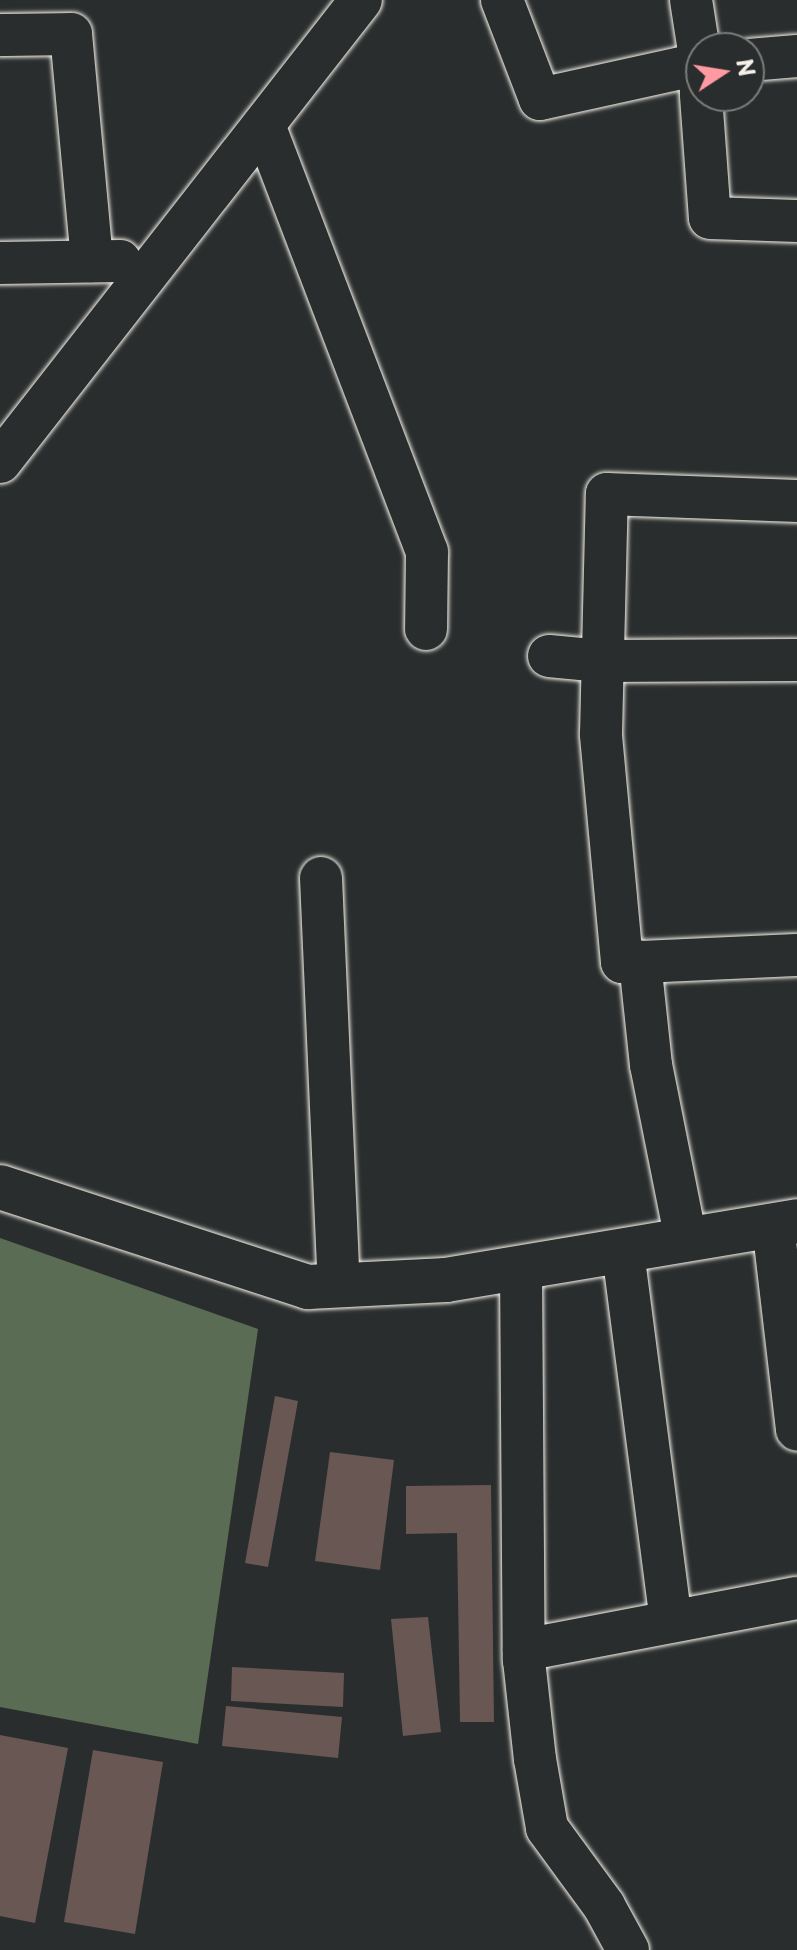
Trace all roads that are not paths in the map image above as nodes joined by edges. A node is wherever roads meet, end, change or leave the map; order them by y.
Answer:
1 (361, 0) edge
2 (502, 0) edge
3 (691, 0) edge
4 (695, 32) edge
5 (0, 35) edge
6 (797, 56) edge
7 (765, 59) edge
8 (685, 81) edge
9 (703, 112) edge
10 (264, 125) junction
11 (797, 221) edge
12 (158, 260) junction
13 (92, 261) junction
14 (0, 263) edge
15 (0, 462) edge
16 (797, 501) edge
17 (426, 629) dead end
18 (549, 656) dead end
19 (797, 660) edge
20 (602, 661) junction
21 (321, 878) dead end
22 (797, 955) edge
23 (640, 962) junction
24 (0, 1187) edge
25 (785, 1223) edge
26 (686, 1240) junction
27 (623, 1252) junction
28 (521, 1269) junction
29 (339, 1286) junction
30 (797, 1430) edge
31 (797, 1598) edge
32 (671, 1620) junction
33 (524, 1650) junction
34 (628, 1950) edge

1 - 10 street
2 - 8 street
3 - 4 street
5 - 13 street
6 - 7 street
9 - 11 street
10 - 12 street
10 - 17 street
12 - 13 street
12 - 15 street
13 - 14 street
16 - 20 street
18 - 20 street
19 - 20 street
20 - 23 street
21 - 29 street
22 - 23 street
23 - 26 street
24 - 29 main road
25 - 26 main road
25 - 30 street
26 - 27 main road
27 - 28 main road
27 - 32 street
28 - 29 main road
28 - 33 street
31 - 32 street
32 - 33 street
33 - 34 street

